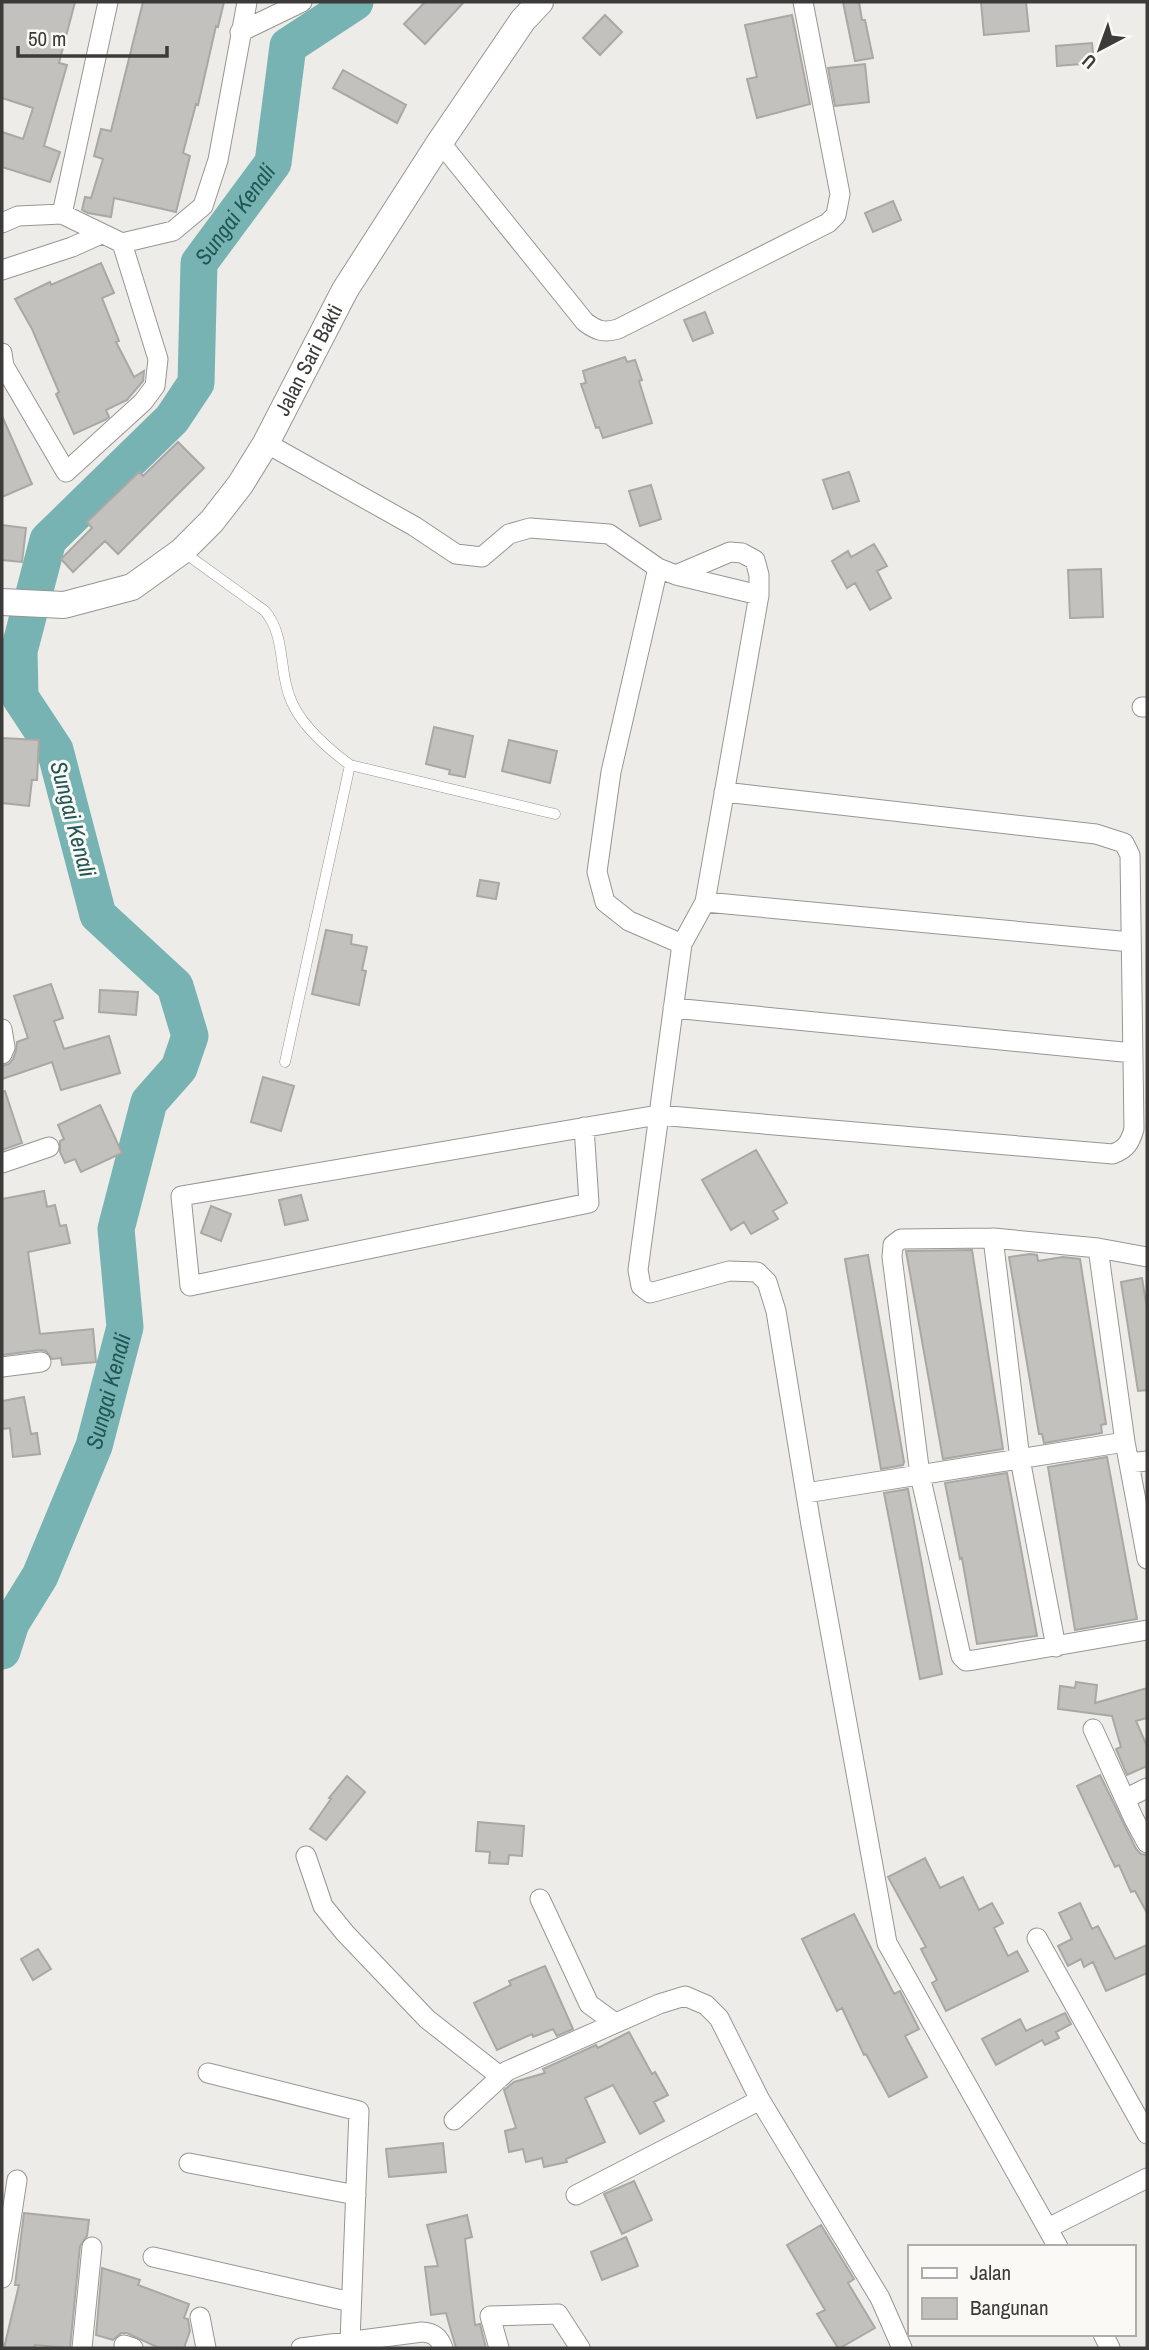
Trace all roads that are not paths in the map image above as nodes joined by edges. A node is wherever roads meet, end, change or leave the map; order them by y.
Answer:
1 (108, 2) edge
2 (247, 2) edge
3 (302, 2) edge
4 (540, 2) edge
5 (803, 2) edge
6 (240, 32) junction
7 (440, 142) junction
8 (62, 214) junction
9 (2, 223) edge
10 (102, 234) junction
11 (122, 243) junction
12 (2, 270) edge
13 (2, 354) edge
14 (266, 443) junction
15 (181, 551) junction
16 (667, 571) junction
17 (758, 596) junction
18 (5, 602) edge
19 (350, 765) junction
20 (724, 792) junction
21 (555, 814) dead end
22 (705, 902) junction
23 (1131, 942) junction
24 (682, 944) junction
25 (673, 1007) junction
26 (2, 1029) edge
27 (1133, 1052) junction
28 (2, 1054) edge
29 (285, 1062) dead end
30 (657, 1115) junction
31 (584, 1127) junction
32 (50, 1147) dead end
33 (2, 1163) edge
34 (993, 1238) junction
35 (1098, 1248) junction
36 (1147, 1256) edge
37 (41, 1362) dead end
38 (2, 1367) edge
39 (1125, 1442) junction
40 (1020, 1459) junction
41 (1138, 1462) edge
42 (920, 1475) junction
43 (806, 1493) junction
44 (1147, 1559) edge
45 (1147, 1630) edge
46 (1056, 1647) junction
47 (1093, 1728) dead end
48 (1147, 1788) edge
49 (1125, 1799) junction
50 (1147, 1843) edge
51 (306, 1856) dead end
52 (540, 1899) dead end
53 (1037, 1938) dead end
54 (615, 2024) junction
55 (208, 2073) dead end
56 (501, 2077) junction
57 (760, 2100) junction
58 (454, 2120) dead end
59 (1147, 2134) edge
60 (189, 2163) dead end
61 (1147, 2178) edge
62 (17, 2179) dead end
63 (356, 2195) junction
64 (576, 2195) dead end
65 (1048, 2228) junction
66 (1057, 2245) edge
67 (92, 2247) dead end
68 (153, 2257) dead end
69 (2, 2278) edge
70 (351, 2302) junction
71 (200, 2317) dead end
72 (350, 2345) edge
73 (82, 2348) edge
74 (206, 2348) edge
75 (301, 2348) edge
76 (443, 2348) edge
77 (499, 2348) edge
78 (580, 2348) edge
79 (902, 2348) edge

1 - 8 street
2 - 6 street
3 - 6 street
4 - 7 main road, Jalan Sari Bakti
5 - 7 street
6 - 11 street
7 - 14 main road, Jalan Sari Bakti
8 - 9 street
8 - 10 street
10 - 11 street
10 - 12 street
11 - 13 street
14 - 15 main road, Jalan Sari Bakti
14 - 16 street
15 - 18 main road, Jalan Sari Bakti
15 - 19 lane
16 - 17 street
16 - 17 street
16 - 24 street
17 - 20 street
19 - 21 lane
19 - 29 lane
20 - 22 street
20 - 23 street
22 - 23 street
22 - 24 street
23 - 27 street
24 - 25 street
25 - 27 street
25 - 30 street
26 - 28 street
27 - 30 street
30 - 31 street
30 - 43 street
31 - 31 street
32 - 33 street
34 - 35 street
34 - 40 street
34 - 42 street
35 - 36 street
35 - 39 street
37 - 38 street
39 - 40 street
39 - 41 street
40 - 42 street
40 - 46 street
41 - 44 street
42 - 43 street
42 - 46 street
43 - 65 street
45 - 46 street
47 - 49 street
48 - 49 street
49 - 50 street
51 - 56 street
52 - 54 street
53 - 59 street
54 - 56 street
54 - 57 street
55 - 63 street
56 - 58 street
57 - 64 street
57 - 79 street
60 - 63 street
61 - 65 street
62 - 69 street
63 - 70 street
65 - 66 street
67 - 73 street
68 - 70 street
70 - 72 street
71 - 74 street
72 - 75 street
72 - 76 street
77 - 78 street

